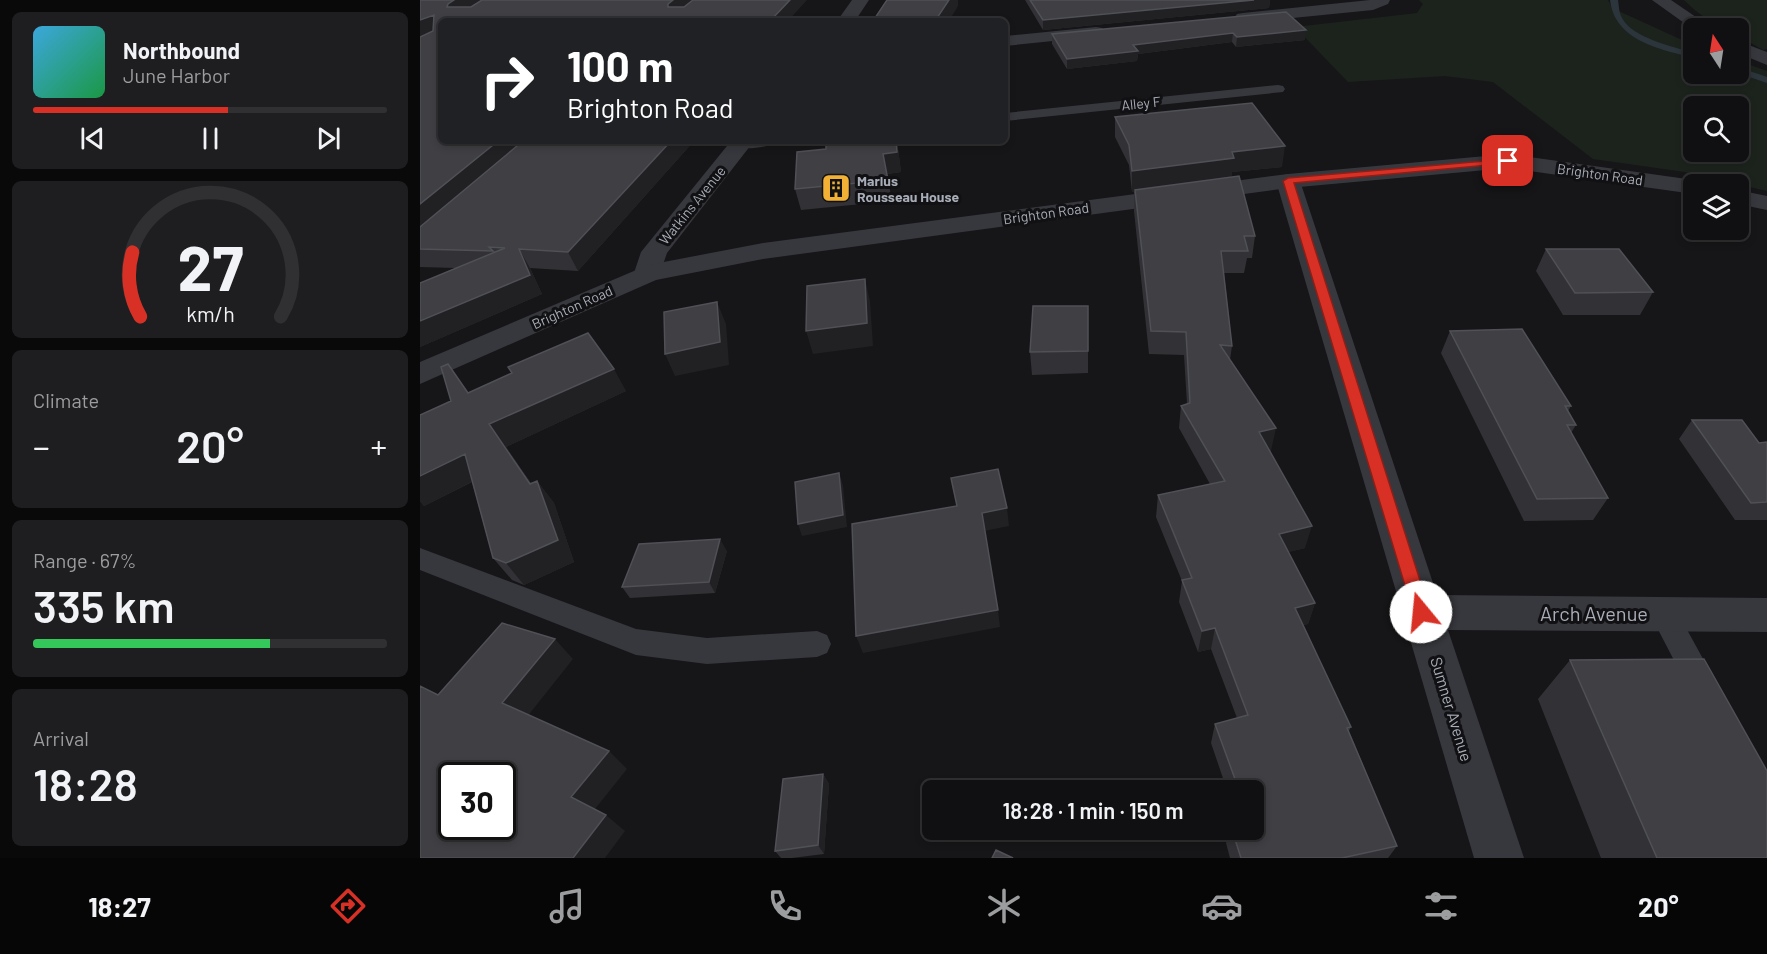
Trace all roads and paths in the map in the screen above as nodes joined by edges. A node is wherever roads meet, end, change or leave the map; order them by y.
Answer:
1 (861, 0) edge
2 (1382, 0) edge
3 (1660, 0) edge
4 (848, 18) edge
5 (1688, 18) edge
6 (1228, 20) edge
7 (1110, 31) edge
8 (1008, 41) edge
9 (1749, 51) edge
10 (1767, 59) edge
11 (1278, 89) dead end
12 (1008, 117) edge
13 (740, 144) edge
14 (1288, 181) junction
15 (1683, 185) edge
16 (1749, 199) edge
17 (1767, 203) edge
18 (648, 273) junction
19 (420, 374) edge
20 (420, 559) edge
21 (1421, 612) junction
22 (1664, 614) junction
23 (1767, 615) edge
24 (817, 644) dead end
25 (1718, 716) edge
26 (1499, 858) edge

1 - 4 street
2 - 6 street
3 - 5 street
7 - 8 street
9 - 10 street
11 - 12 lane, Alley F
13 - 18 street, Watkins Avenue
14 - 15 street, Brighton Road
14 - 18 street, Brighton Road
14 - 21 street, Sumner Avenue
16 - 17 street
18 - 19 street, Brighton Road
20 - 24 lane
21 - 22 street, Arch Avenue
21 - 26 street, Sumner Avenue
22 - 23 street, Arch Avenue
22 - 25 lane

